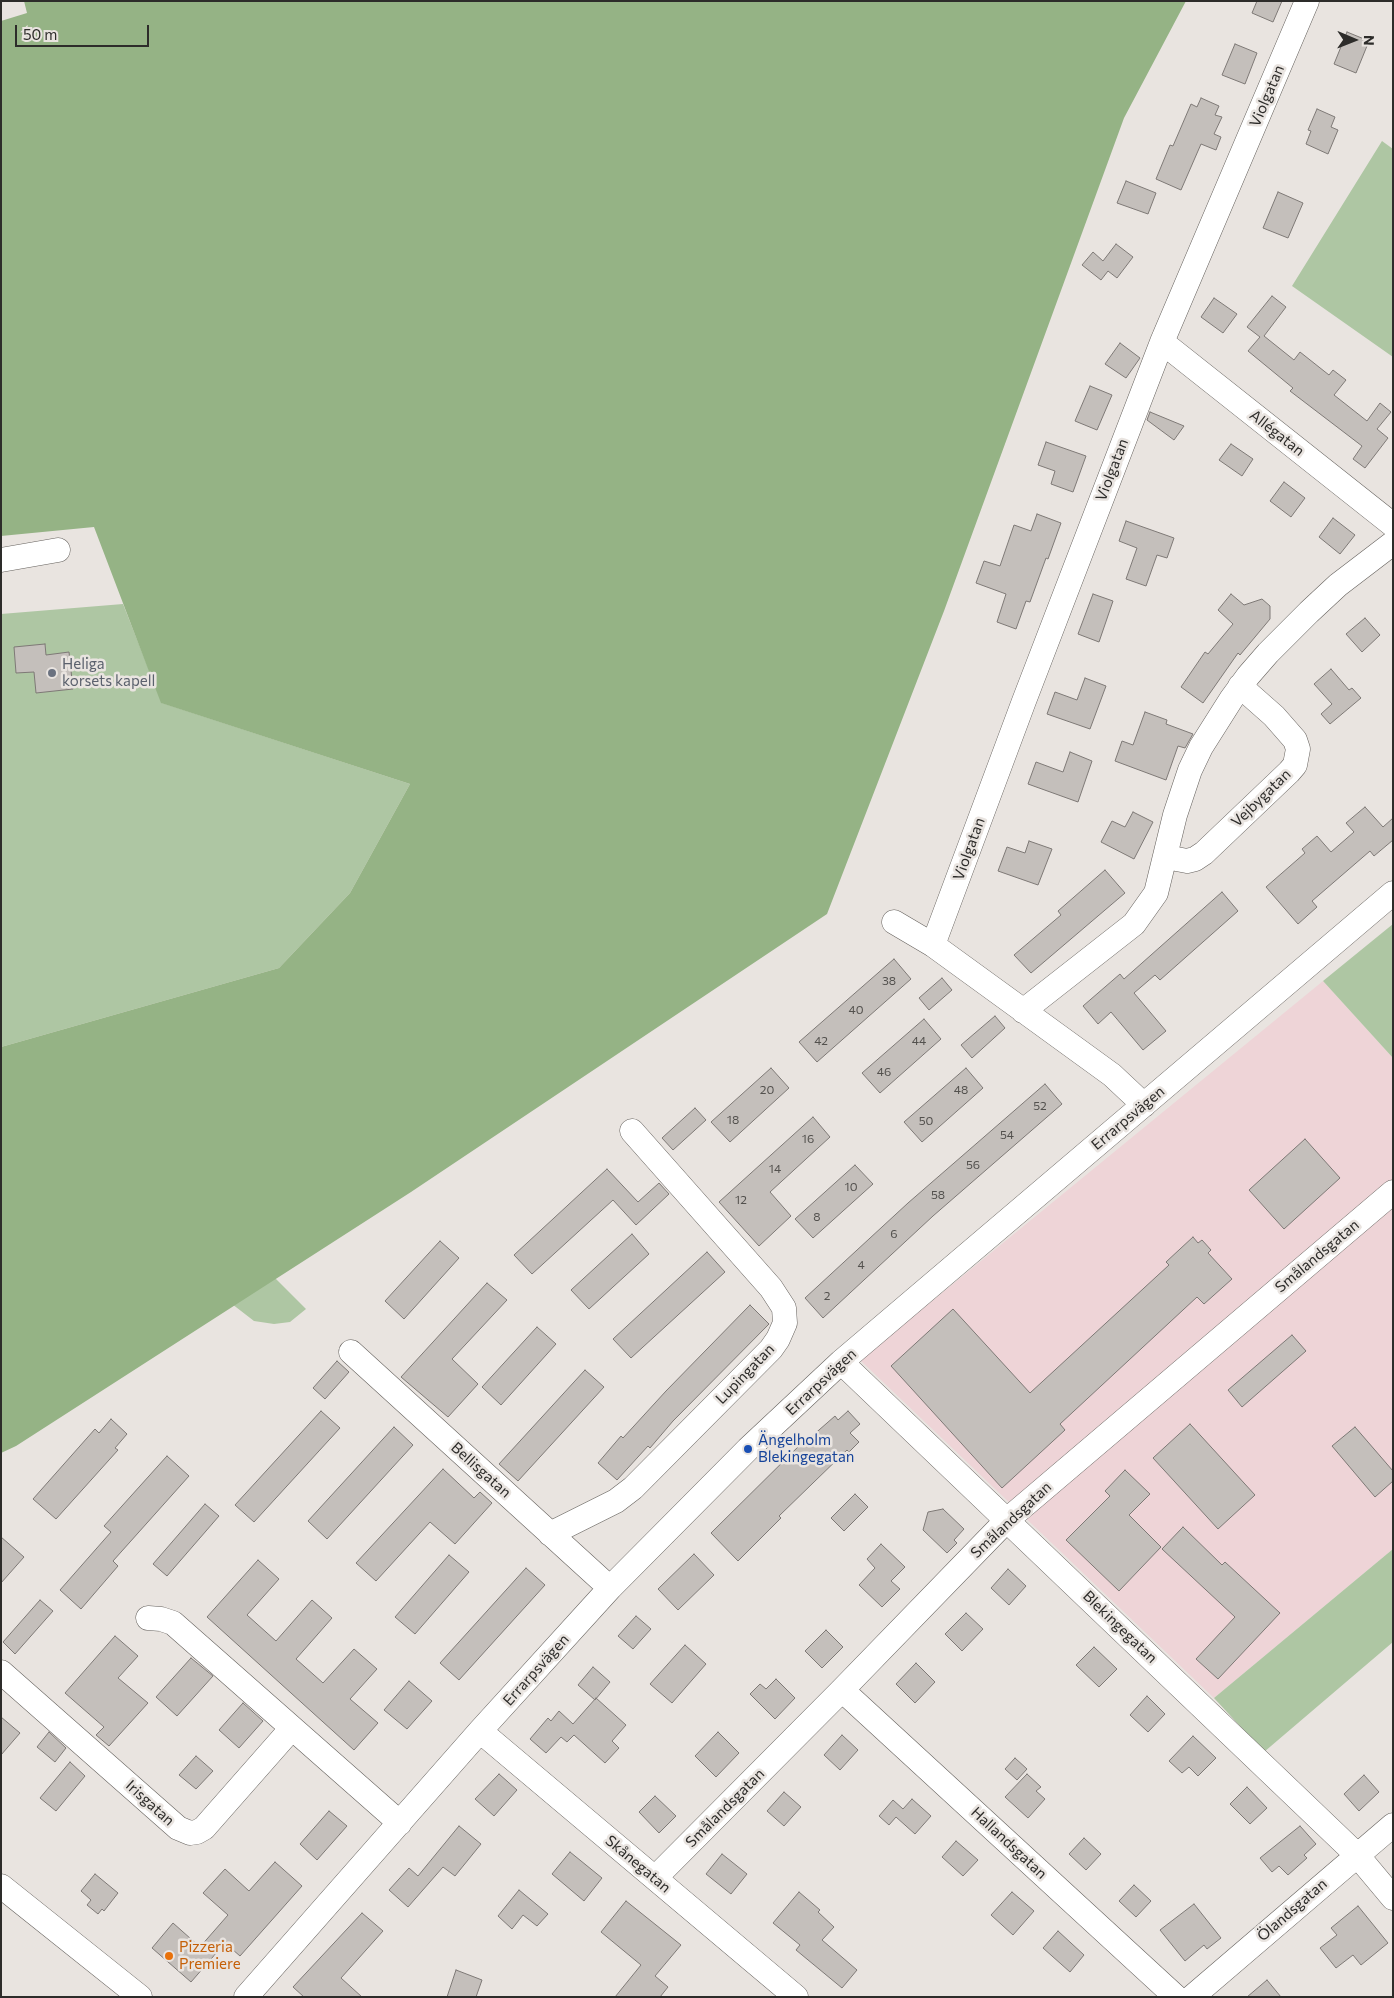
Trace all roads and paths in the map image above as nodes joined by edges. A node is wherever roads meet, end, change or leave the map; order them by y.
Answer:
1 (1307, 1) edge
2 (1162, 342) junction
3 (1393, 524) edge
4 (1393, 543) edge
5 (58, 550) dead end
6 (1, 560) edge
7 (1240, 686) junction
8 (1166, 857) junction
9 (1393, 893) edge
10 (894, 922) dead end
11 (933, 945) junction
12 (1023, 1011) junction
13 (1144, 1105) junction
14 (632, 1131) dead end
15 (1393, 1192) edge
16 (351, 1352) dead end
17 (841, 1362) junction
18 (1007, 1520) junction
19 (550, 1534) junction
20 (610, 1588) junction
21 (148, 1618) dead end
22 (1, 1672) edge
23 (842, 1690) junction
24 (292, 1728) junction
25 (480, 1731) junction
26 (400, 1823) junction
27 (1393, 1825) edge
28 (1357, 1855) junction
29 (655, 1878) junction
30 (1, 1886) edge
31 (1393, 1898) edge
32 (140, 1997) edge
33 (246, 1997) edge
34 (796, 1997) edge
35 (1176, 1997) edge
36 (1192, 1997) edge

1 - 2 street, Violgatan
2 - 3 street, Allégatan
2 - 11 street, Violgatan
4 - 7 street
5 - 6 street
7 - 8 street
7 - 8 street, Vejbygatan
8 - 12 street
9 - 13 street, Errarpsvägen
10 - 11 street
11 - 12 street
12 - 13 street
13 - 17 street, Errarpsvägen
14 - 19 street, Lupingatan
15 - 18 street, Smålandsgatan
16 - 19 street, Bellisgatan
17 - 18 street, Blekingegatan
17 - 20 street, Errarpsvägen
18 - 23 street, Smålandsgatan
18 - 28 street, Blekingegatan
19 - 20 street, Bellisgatan
20 - 25 street, Errarpsvägen
21 - 24 street
22 - 24 street, Irisgatan
23 - 29 street, Smålandsgatan
23 - 35 street, Hallandsgatan
24 - 26 street
25 - 26 street, Errarpsvägen
25 - 29 street, Skånegatan
26 - 33 street, Errarpsvägen
27 - 28 street, Ölandsgatan
28 - 31 street, Blekingegatan
28 - 36 street, Ölandsgatan
29 - 34 street, Skånegatan
30 - 32 street

